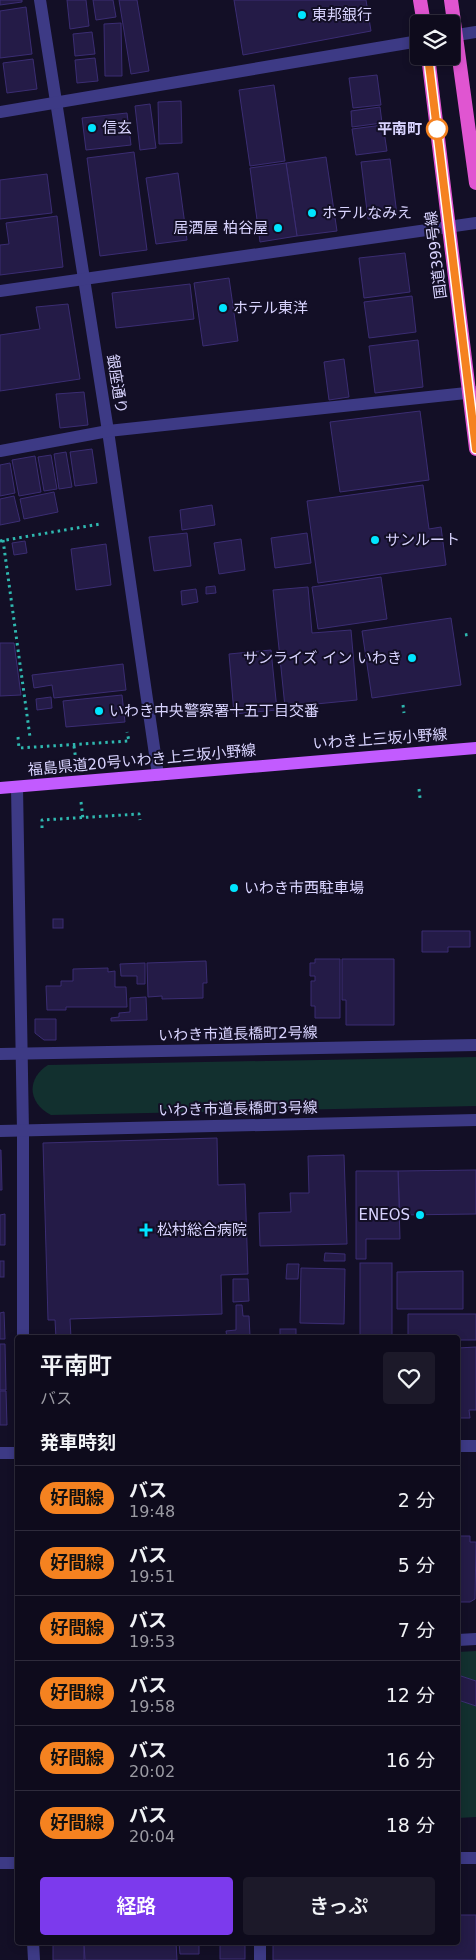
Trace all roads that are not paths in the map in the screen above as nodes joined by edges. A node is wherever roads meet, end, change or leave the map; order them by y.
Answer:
1 (40, 0) edge
2 (420, 0) edge
3 (451, 0) edge
4 (422, 15) edge
5 (452, 15) edge
6 (476, 32) edge
7 (460, 35) edge
8 (410, 43) edge
9 (429, 65) edge
10 (458, 65) edge
11 (56, 102) junction
12 (0, 112) edge
13 (476, 183) edge
14 (476, 223) edge
15 (449, 227) junction
16 (84, 279) junction
17 (0, 291) edge
18 (473, 392) edge
19 (108, 431) junction
20 (476, 449) edge
21 (0, 451) edge
22 (476, 748) edge
23 (287, 763) joint
24 (158, 774) junction
25 (17, 787) junction
26 (0, 788) edge
27 (476, 1045) edge
28 (0, 1054) edge
29 (21, 1054) junction
30 (476, 1120) edge
31 (23, 1131) junction
32 (0, 1132) edge
33 (23, 1335) edge
34 (460, 1446) edge
35 (476, 1446) edge
36 (0, 1453) edge
37 (15, 1453) edge
38 (476, 1639) edge
39 (460, 1640) edge
40 (460, 1858) edge
41 (476, 1858) edge
42 (15, 1862) edge
43 (0, 1863) edge
44 (33, 1945) edge
45 (260, 1945) edge
46 (34, 1960) edge
47 (260, 1960) edge

1 - 11 street, 銀座通り
2 - 4 highway
3 - 5 highway
6 - 7 street
8 - 11 street
9 - 15 highway, 国道399号線
10 - 13 highway
11 - 12 street
11 - 16 street, 銀座通り
14 - 15 street
15 - 16 street
15 - 18 highway, 国道399号線
16 - 17 street
16 - 19 street, 銀座通り
18 - 19 street
18 - 20 highway, 国道399号線
19 - 21 street
19 - 24 street, 銀座通り
22 - 23 main road, いわき上三坂小野線
23 - 24 main road, 福島県道20号いわき上三坂小野線
24 - 25 main road, 福島県道20号いわき上三坂小野線
25 - 26 main road, 福島県道20号いわき上三坂小野線
25 - 29 street
27 - 29 street, いわき市道長橋町2号線
28 - 29 street, いわき市道長橋町2号線
29 - 31 street
30 - 31 street, いわき市道長橋町3号線
31 - 32 street, いわき市道長橋町3号線
31 - 33 street
34 - 35 street
36 - 37 street
38 - 39 street
40 - 41 street
42 - 43 street
44 - 46 street
45 - 47 street

